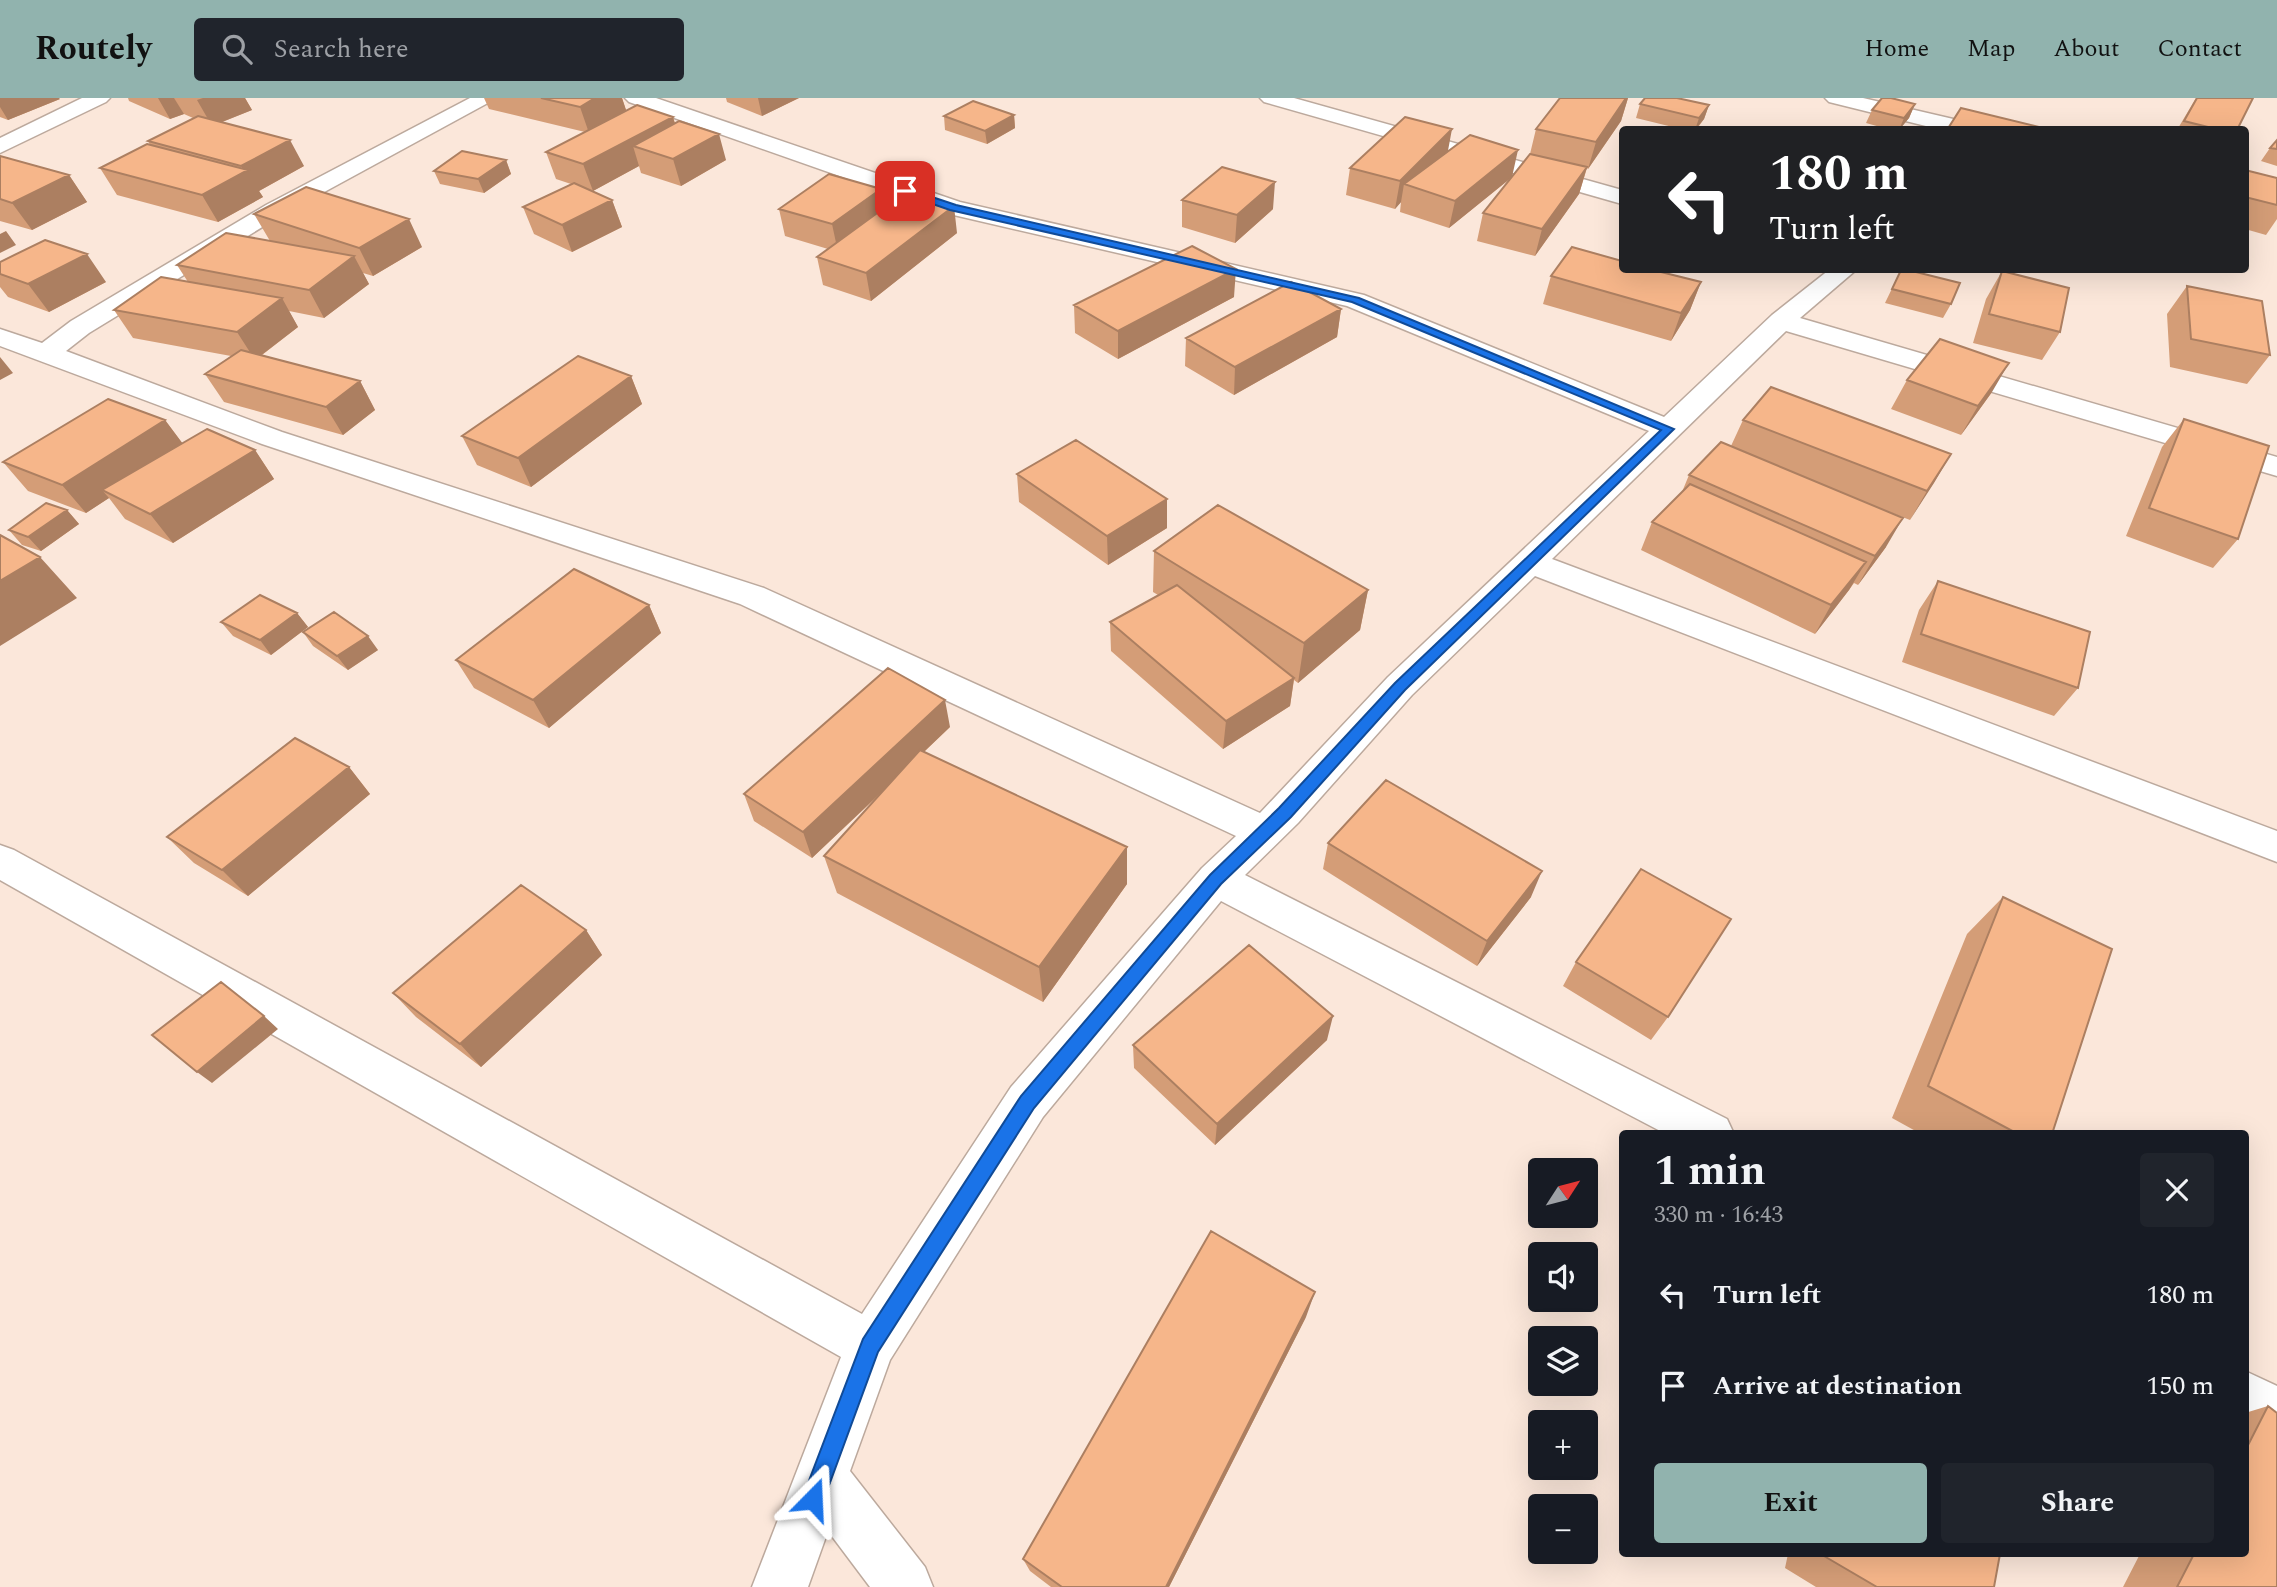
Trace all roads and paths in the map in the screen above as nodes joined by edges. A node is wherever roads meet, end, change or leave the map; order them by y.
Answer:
1 (99, 98) edge
2 (486, 98) edge
3 (636, 98) edge
4 (1271, 98) edge
5 (1836, 98) edge
6 (1945, 98) edge
7 (1931, 125) edge
8 (0, 146) edge
9 (1619, 196) edge
10 (1840, 273) edge
11 (1782, 321) junction
12 (0, 338) edge
13 (46, 353) junction
14 (1668, 429) junction
15 (2277, 467) edge
16 (1530, 562) junction
17 (1262, 832) junction
18 (2277, 847) edge
19 (0, 861) edge
20 (1216, 880) junction
21 (1703, 1130) edge
22 (870, 1346) junction
23 (2249, 1399) edge
24 (2277, 1413) edge
25 (821, 1478) junction
26 (780, 1587) edge
27 (905, 1587) edge

1 - 8 street
2 - 13 street
3 - 14 street
4 - 9 street
5 - 7 street
6 - 7 street
10 - 11 street
11 - 14 street
11 - 15 street
12 - 13 street
13 - 17 street
14 - 16 street
16 - 17 street
16 - 18 street
17 - 20 street
19 - 22 street
20 - 21 street
20 - 22 street
22 - 25 street
23 - 24 street
25 - 26 street
25 - 27 street

